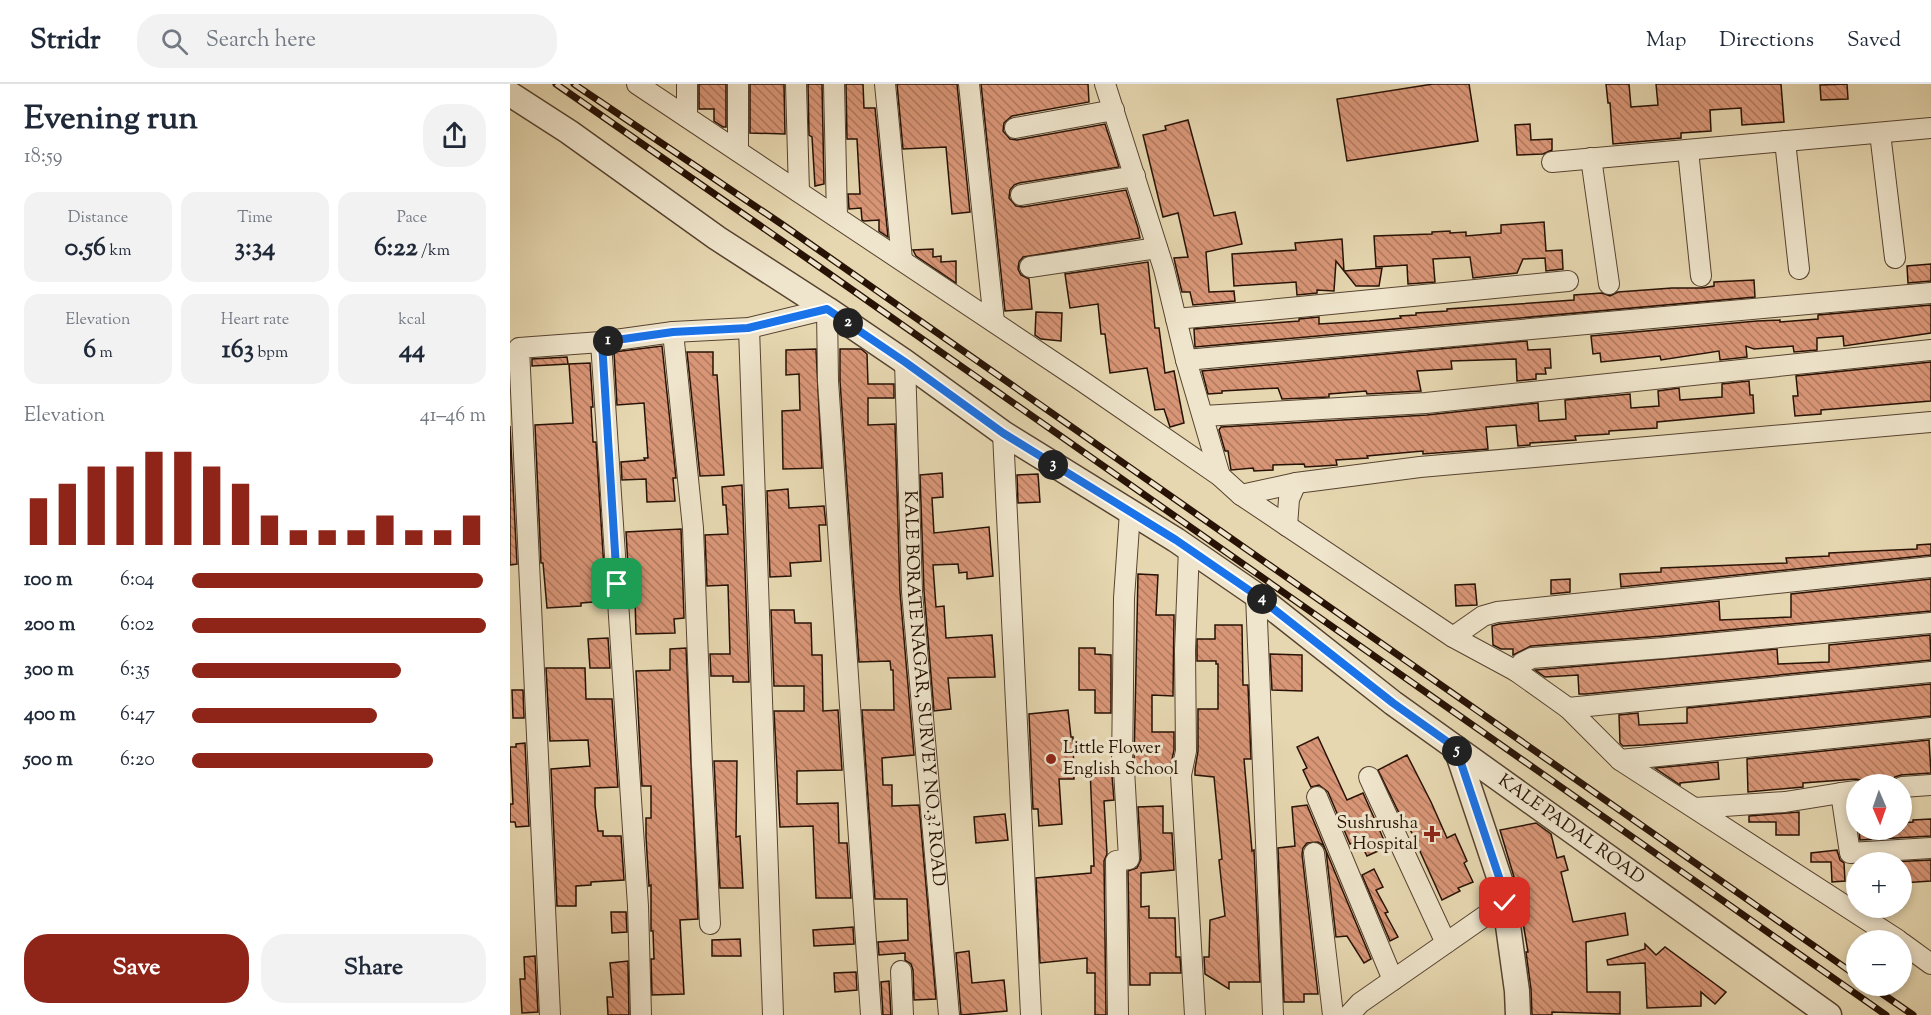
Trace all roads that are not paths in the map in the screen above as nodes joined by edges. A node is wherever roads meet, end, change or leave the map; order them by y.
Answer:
1 (687, 84) edge
2 (738, 84) edge
3 (796, 84) edge
4 (834, 84) edge
5 (885, 84) edge
6 (969, 84) edge
7 (1105, 84) edge
8 (644, 86) edge
9 (510, 94) edge
10 (1114, 110) junction
11 (687, 117) junction
12 (1015, 128) dead end
13 (1931, 128) edge
14 (1880, 133) junction
15 (1785, 141) junction
16 (1688, 150) junction
17 (738, 151) junction
18 (1591, 158) junction
19 (1552, 162) dead end
20 (1135, 176) junction
21 (799, 192) junction
22 (1021, 195) dead end
23 (837, 217) junction
24 (1157, 248) junction
25 (1895, 258) dead end
26 (902, 260) junction
27 (1030, 267) dead end
28 (1799, 269) dead end
29 (1701, 276) dead end
30 (1568, 281) dead end
31 (1609, 284) dead end
32 (1931, 293) edge
33 (827, 309) junction
34 (1176, 319) junction
35 (994, 322) junction
36 (748, 328) junction
37 (673, 332) junction
38 (602, 342) junction
39 (1931, 350) edge
40 (1186, 360) junction
41 (905, 362) junction
42 (1203, 416) junction
43 (1931, 422) edge
44 (1003, 433) junction
45 (1220, 476) junction
46 (1296, 483) junction
47 (1241, 495) junction
48 (1130, 512) junction
49 (1287, 526) junction
50 (1189, 549) junction
51 (1931, 567) edge
52 (1256, 595) junction
53 (1931, 623) edge
54 (1453, 637) junction
55 (1516, 671) junction
56 (1931, 672) edge
57 (1568, 708) junction
58 (1931, 728) edge
59 (1456, 748) junction
60 (1620, 760) junction
61 (1370, 777) dead end
62 (1931, 785) edge
63 (1912, 787) edge
64 (1846, 792) edge
65 (1317, 797) dead end
66 (1695, 808) junction
67 (1850, 840) edge
68 (1931, 848) edge
69 (1314, 853) dead end
70 (1505, 903) junction
71 (710, 924) dead end
72 (1883, 930) edge
73 (1446, 943) junction
74 (1912, 950) edge
75 (1931, 964) edge
76 (901, 971) dead end
77 (1393, 980) junction
78 (549, 1015) edge
79 (641, 1015) edge
80 (773, 1015) edge
81 (871, 1015) edge
82 (903, 1015) edge
83 (949, 1015) edge
84 (1032, 1015) edge
85 (1118, 1015) edge
86 (1194, 1015) edge
87 (1273, 1015) edge
88 (1333, 1015) edge
89 (1349, 1015) edge
90 (1518, 1015) edge
91 (1829, 1015) edge

1 - 11 street
2 - 17 street
3 - 21 street
4 - 23 street
5 - 26 street
6 - 35 street
7 - 10 street
8 - 11 street
9 - 33 street, KALE PADAL ROAD
10 - 12 street
10 - 20 street
11 - 17 street
13 - 14 street
14 - 15 street
14 - 25 street
15 - 16 street
15 - 28 street
16 - 18 street
16 - 29 street
17 - 21 street
18 - 19 street
18 - 31 street
20 - 22 street
20 - 24 street
21 - 23 street
23 - 26 street
24 - 27 street
24 - 34 street
26 - 35 street
30 - 34 street
32 - 40 street
33 - 36 street
33 - 41 street, KALE PADAL ROAD
33 - 81 street
34 - 40 street
35 - 45 street
36 - 37 street
36 - 80 street
37 - 38 street
37 - 71 street
38 - 78 street
38 - 79 street
39 - 42 street
40 - 42 street
41 - 44 street, KALE PADAL ROAD
41 - 83 street, KALE BORATE NAGAR, SURVEY NO.3? ROAD
42 - 45 street
43 - 46 street
44 - 48 street, KALE PADAL ROAD
44 - 84 street
45 - 47 street
46 - 47 street
46 - 49 street
47 - 49 street
48 - 50 street, KALE PADAL ROAD
48 - 85 street
49 - 54 street
50 - 52 street, KALE PADAL ROAD
50 - 86 street
51 - 54 street
52 - 59 street, KALE PADAL ROAD
52 - 87 street
53 - 55 street
54 - 55 street
55 - 57 street
56 - 57 street
57 - 60 street
58 - 60 street
59 - 70 street
59 - 91 street, KALE PADAL ROAD
60 - 66 street
61 - 73 street
62 - 63 street
64 - 66 street
65 - 77 street
66 - 72 street
67 - 68 street
69 - 88 street
70 - 73 street
70 - 90 street
73 - 77 street
74 - 75 street
76 - 82 street
77 - 89 street

